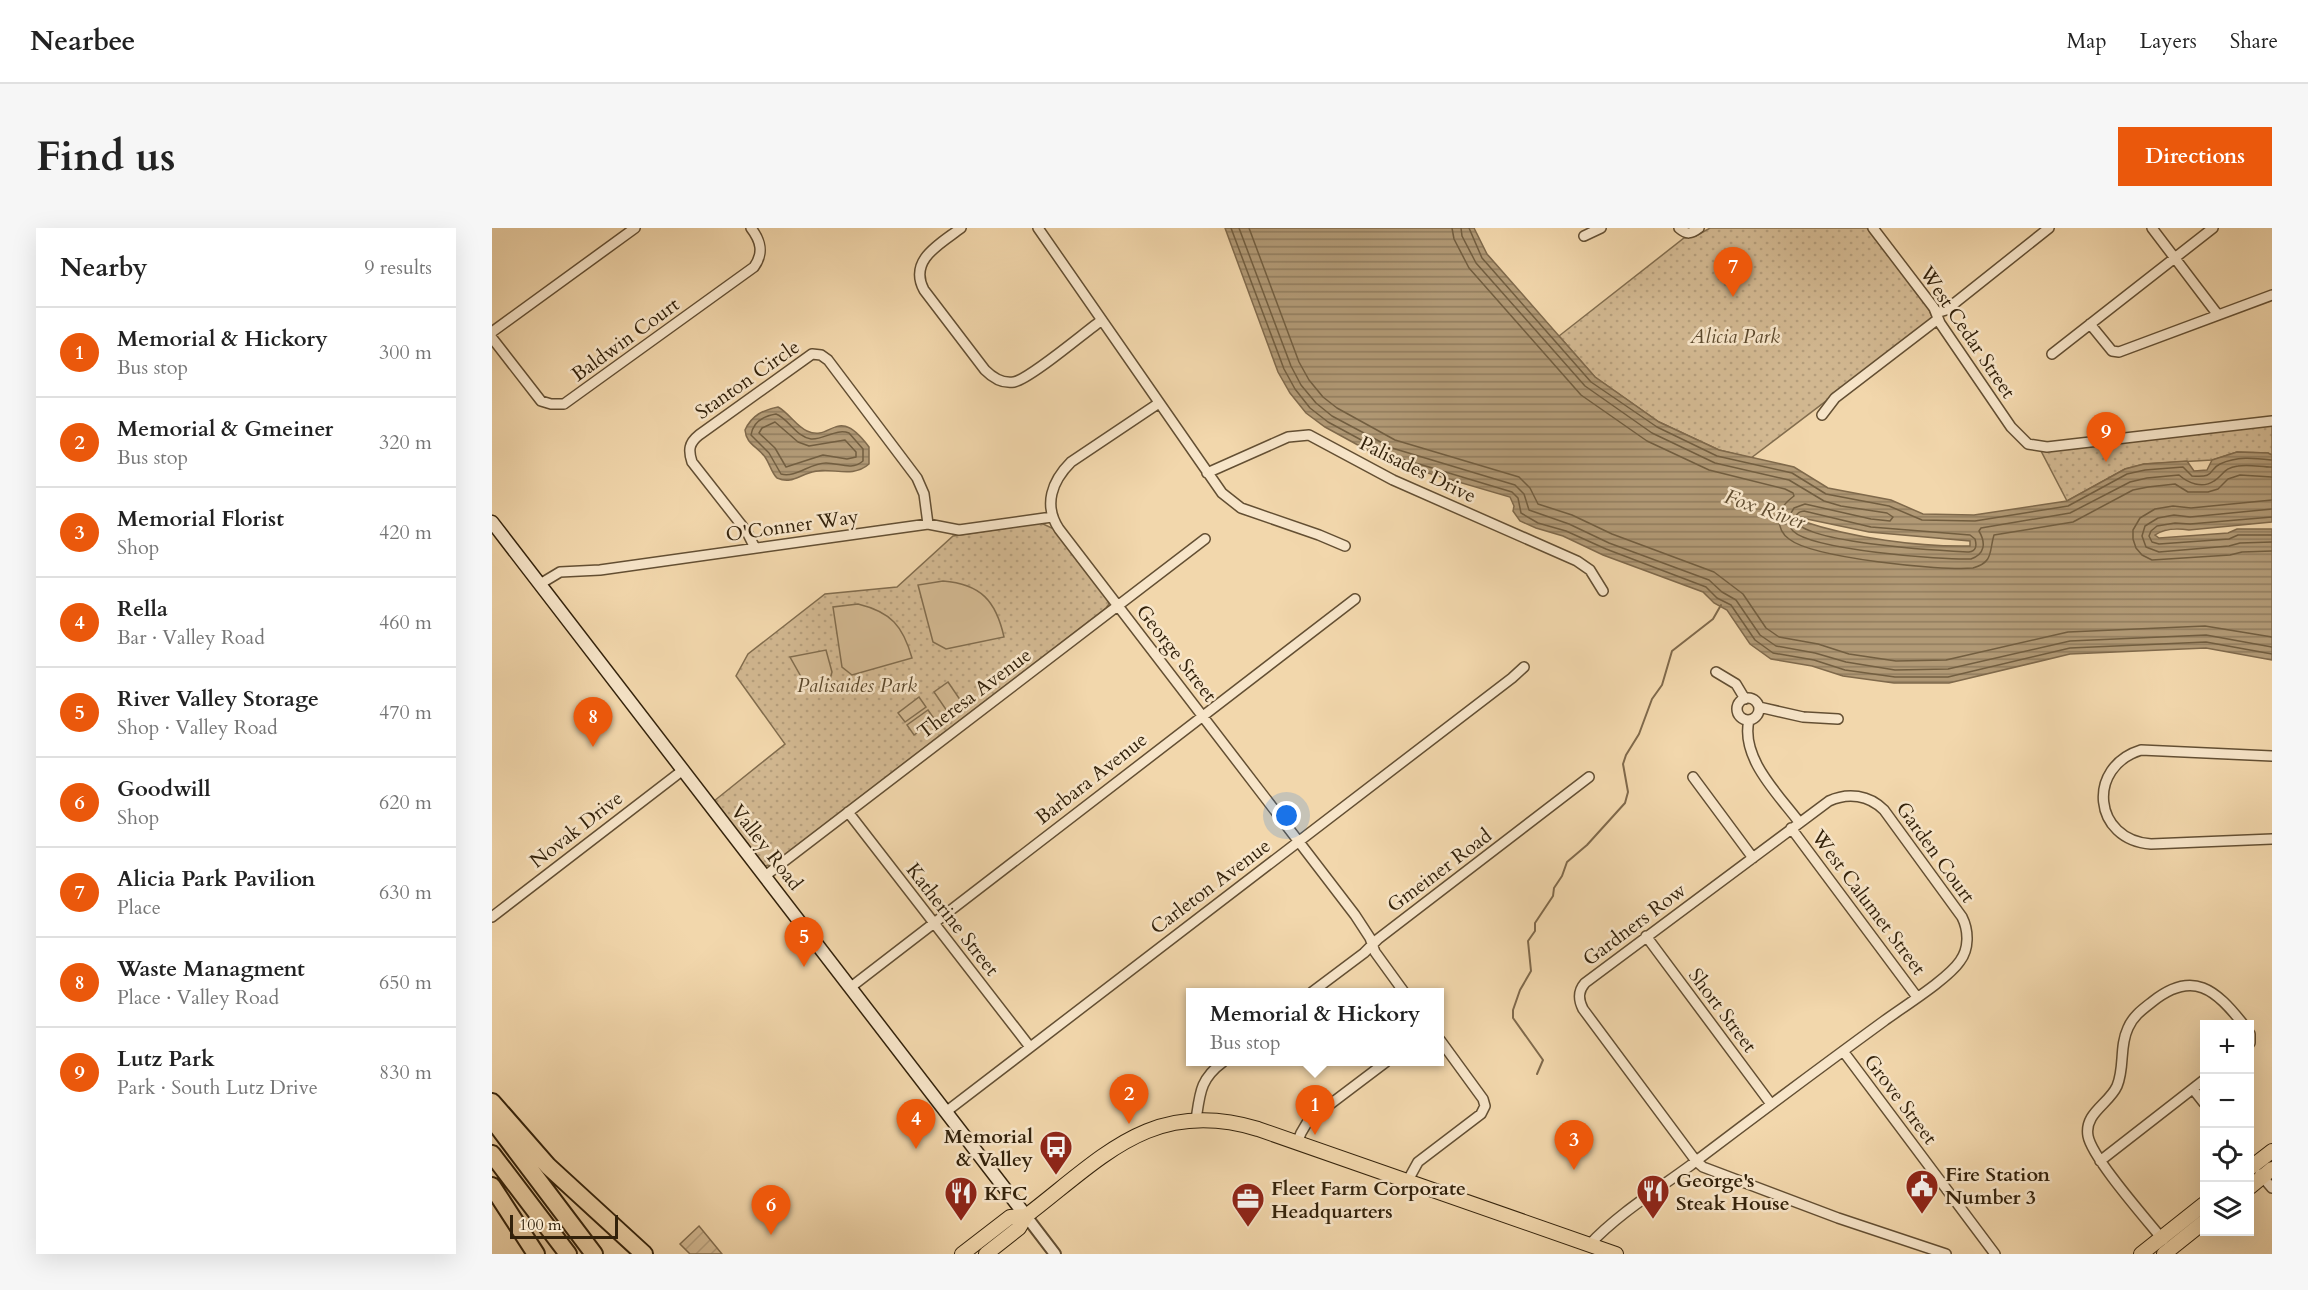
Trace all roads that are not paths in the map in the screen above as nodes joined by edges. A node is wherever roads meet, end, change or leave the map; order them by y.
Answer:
1 (635, 228) edge
2 (751, 228) edge
3 (961, 228) edge
4 (1038, 228) edge
5 (1601, 228) edge
6 (1679, 228) edge
7 (1699, 228) edge
8 (1873, 228) edge
9 (2049, 228) edge
10 (2152, 228) edge
11 (2213, 228) edge
12 (1584, 236) dead end
13 (2175, 258) junction
14 (2272, 295) edge
15 (2218, 315) junction
16 (1937, 316) junction
17 (1102, 320) junction
18 (2090, 324) junction
19 (492, 332) edge
20 (492, 338) edge
21 (2052, 354) dead end
22 (1159, 404) junction
23 (1822, 415) dead end
24 (2272, 421) edge
25 (1207, 473) junction
26 (1052, 517) junction
27 (492, 522) edge
28 (928, 524) junction
29 (1205, 539) dead end
30 (1345, 546) dead end
31 (755, 548) junction
32 (540, 584) junction
33 (1603, 591) dead end
34 (1354, 599) dead end
35 (1118, 606) junction
36 (1524, 667) dead end
37 (1716, 672) dead end
38 (1745, 699) junction
39 (1759, 707) junction
40 (1202, 715) junction
41 (1838, 719) dead end
42 (1749, 720) junction
43 (2272, 756) edge
44 (683, 770) junction
45 (1589, 777) dead end
46 (1693, 777) dead end
47 (848, 812) junction
48 (1795, 825) junction
49 (2272, 839) edge
50 (1298, 841) junction
51 (1753, 858) junction
52 (765, 876) junction
53 (492, 917) edge
54 (933, 923) junction
55 (1646, 936) junction
56 (1372, 945) junction
57 (851, 987) junction
58 (1318, 988) edge
59 (1400, 988) edge
60 (1917, 997) junction
61 (2240, 1020) edge
62 (1444, 1045) edge
63 (1030, 1047) junction
64 (1843, 1051) junction
65 (1218, 1066) edge
66 (1381, 1066) edge
67 (2200, 1084) edge
68 (2193, 1089) junction
69 (2200, 1097) edge
70 (492, 1102) edge
71 (1771, 1104) junction
72 (947, 1111) junction
73 (492, 1119) edge
74 (1196, 1120) junction
75 (1297, 1143) junction
76 (2272, 1151) edge
77 (492, 1154) edge
78 (1696, 1161) junction
79 (2100, 1161) junction
80 (2254, 1163) edge
81 (2267, 1173) edge
82 (1407, 1182) junction
83 (2254, 1184) edge
84 (492, 1186) edge
85 (2272, 1188) edge
86 (2200, 1209) edge
87 (1026, 1216) junction
88 (2200, 1225) edge
89 (1589, 1245) junction
90 (2165, 1247) edge
91 (536, 1254) edge
92 (568, 1254) edge
93 (594, 1254) edge
94 (644, 1254) edge
95 (962, 1254) edge
96 (986, 1254) edge
97 (1055, 1254) edge
98 (1616, 1254) edge
99 (1946, 1254) edge
100 (1995, 1254) edge
101 (2141, 1254) edge

1 - 19 street
2 - 20 street, Baldwin Court
3 - 17 street
4 - 17 street
5 - 12 street
6 - 7 street
8 - 16 street, West Cedar Street
9 - 16 street
10 - 13 street
11 - 13 street
13 - 15 street
13 - 18 street
14 - 15 street
15 - 18 street
16 - 23 street
16 - 24 street, West Cedar Street
17 - 22 street
18 - 21 street
22 - 25 street
22 - 26 street
25 - 30 street
25 - 33 street, Palisades Drive
26 - 28 street, O'Conner Way
26 - 35 street, George Street
27 - 32 main road, Valley Road
28 - 31 street, O'Conner Way
28 - 31 street, Stanton Circle
29 - 35 street, Theresa Avenue
31 - 32 street, O'Conner Way
32 - 44 main road, Valley Road
34 - 40 street, Barbara Avenue
35 - 40 street, George Street
35 - 47 street, Theresa Avenue
36 - 50 street, Carleton Avenue
37 - 38 street
38 - 39 street
38 - 42 street
39 - 41 street
39 - 42 street
40 - 50 street, George Street
40 - 54 street, Barbara Avenue
42 - 48 street, West Calumet Street
43 - 49 street
44 - 52 main road, Valley Road
44 - 53 street, Novak Drive
45 - 56 street, Gmeiner Road
46 - 51 street
47 - 52 street, Theresa Avenue
47 - 54 street, Katherine Street
48 - 51 street, Gardners Row
48 - 60 street, West Calumet Street
48 - 60 street, Garden Court
50 - 56 street, George Street
50 - 63 street, Carleton Avenue
51 - 55 street, Gardners Row
52 - 57 main road, Valley Road
54 - 57 street, Barbara Avenue
54 - 63 street, Katherine Street
55 - 71 street, Short Street
55 - 78 street, Gardners Row
56 - 58 street, Gmeiner Road
56 - 59 street, George Street
57 - 72 main road, Valley Road
60 - 64 street
61 - 79 street
62 - 82 street
63 - 72 street, Carleton Avenue
64 - 71 street
64 - 100 street, Grove Street
65 - 74 street
66 - 75 street
67 - 68 street
68 - 69 street
68 - 79 street
70 - 94 highway
71 - 78 street
72 - 87 main road, Valley Road
73 - 93 highway
74 - 75 main road
74 - 87 main road
75 - 82 main road
76 - 80 main road
77 - 92 highway
78 - 89 street
78 - 99 street
79 - 90 street
81 - 83 main road
81 - 85 street
82 - 89 main road
84 - 91 highway
86 - 90 main road
87 - 95 main road
87 - 96 main road
87 - 97 street, Valley Road
88 - 90 main road
89 - 98 main road
90 - 101 main road

